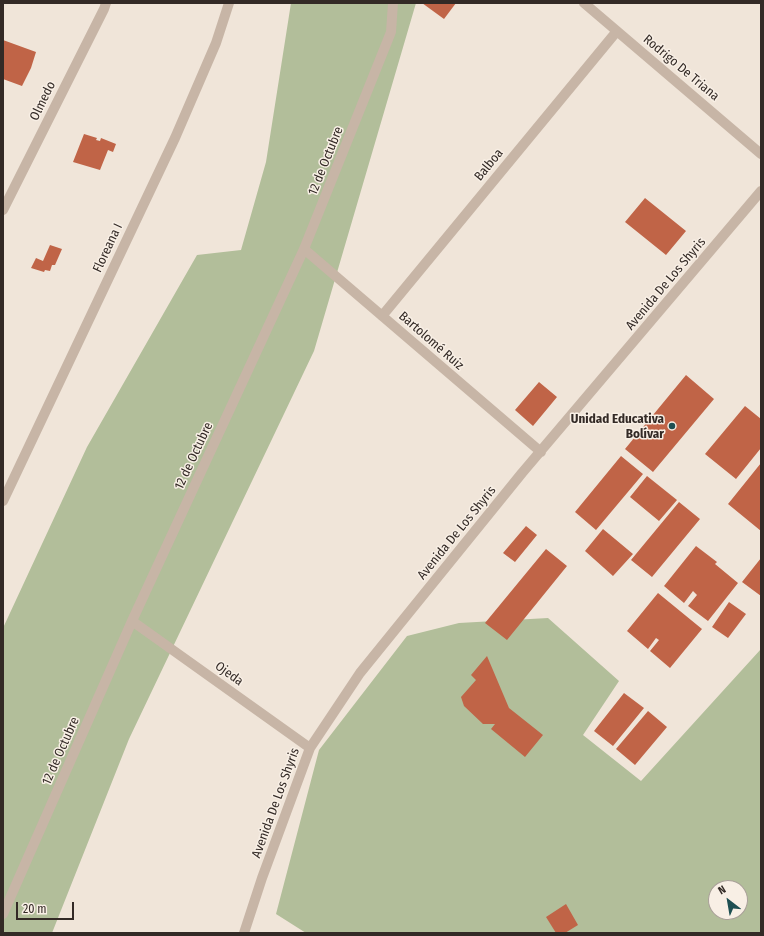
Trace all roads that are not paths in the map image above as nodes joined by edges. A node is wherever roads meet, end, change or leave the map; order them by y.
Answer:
1 (106, 3) edge
2 (229, 3) edge
3 (393, 3) edge
4 (584, 3) edge
5 (617, 31) junction
6 (761, 154) edge
7 (761, 191) edge
8 (3, 210) edge
9 (304, 249) junction
10 (382, 316) junction
11 (541, 452) junction
12 (3, 501) edge
13 (132, 621) junction
14 (310, 748) junction
15 (3, 914) edge
16 (244, 933) edge

1 - 8 street, Olmedo
2 - 12 street, Floreana I
3 - 9 street, 12 de Octubre
4 - 5 street, Rodrigo De Triana
5 - 6 street, Rodrigo De Triana
5 - 10 street, Balboa
7 - 11 street, Avenida De Los Shyris
9 - 10 street, Bartolomé Ruiz
9 - 13 street, 12 de Octubre
10 - 11 street, Bartolomé Ruiz
11 - 14 street, Avenida De Los Shyris
13 - 14 street, Ojeda
13 - 15 street, 12 de Octubre
14 - 16 street, Avenida De Los Shyris

